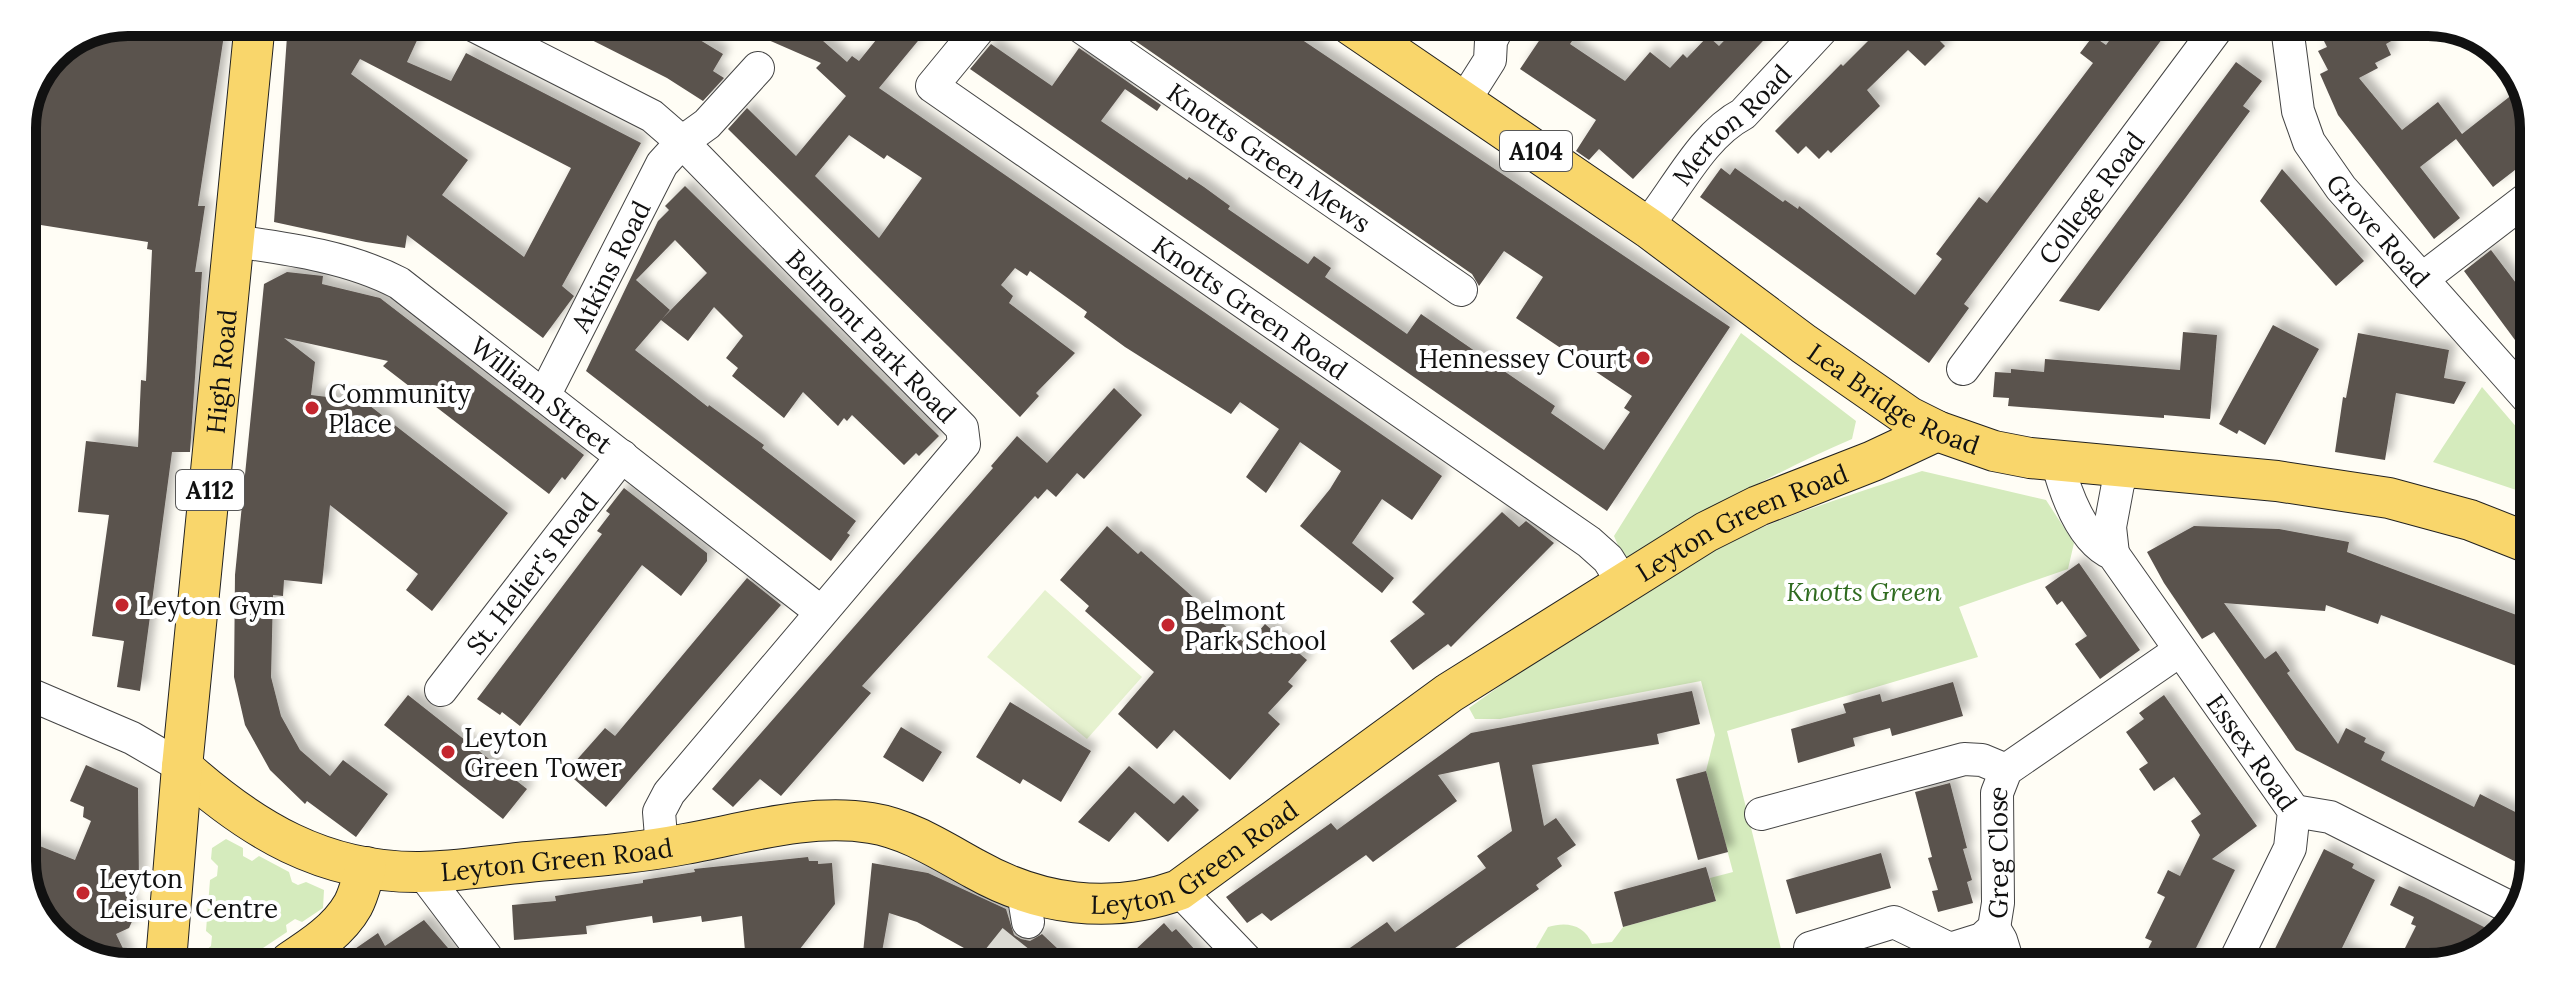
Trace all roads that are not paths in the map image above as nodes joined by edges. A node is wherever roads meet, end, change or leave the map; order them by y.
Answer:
1 (254, 36) edge
2 (495, 36) edge
3 (973, 36) edge
4 (1094, 36) edge
5 (1367, 36) edge
6 (1494, 36) edge
7 (1816, 36) edge
8 (2211, 36) edge
9 (2288, 36) edge
10 (758, 68) dead end
11 (1464, 101) junction
12 (682, 142) junction
13 (2520, 204) edge
14 (1646, 227) junction
15 (234, 241) junction
16 (2422, 279) junction
17 (1461, 290) dead end
18 (1963, 369) dead end
19 (2520, 389) edge
20 (544, 396) junction
21 (1937, 431) junction
22 (622, 456) junction
23 (2057, 461) junction
24 (2126, 468) junction
25 (2520, 540) edge
26 (2113, 554) junction
27 (1623, 583) junction
28 (821, 612) junction
29 (2179, 651) junction
30 (441, 690) dead end
31 (36, 697) edge
32 (182, 767) junction
33 (2006, 770) junction
34 (2294, 811) junction
35 (1761, 814) dead end
36 (662, 849) junction
37 (366, 867) junction
38 (422, 872) junction
39 (1179, 890) junction
40 (2508, 907) edge
41 (1994, 928) junction
42 (1810, 948) dead end
43 (167, 953) edge
44 (303, 953) edge
45 (483, 953) edge
46 (1239, 953) edge
47 (1939, 953) edge
48 (1953, 953) edge
49 (2005, 953) edge
50 (2239, 953) edge

1 - 15 main road, High Road / A112
2 - 12 street, Belmont Park Road
3 - 27 street, Knotts Green Road
4 - 17 street, Knotts Green Mews
5 - 11 main road, Lea Bridge Road / A104
6 - 11 street
7 - 14 street, Merton Road
8 - 18 street, College Road
9 - 16 street, Grove Road
10 - 12 street, Atkins Road
11 - 14 main road, Lea Bridge Road / A104
12 - 20 street, Atkins Road
12 - 28 street, Belmont Park Road
13 - 16 street
14 - 21 main road, Lea Bridge Road / A104
15 - 20 street, William Street
15 - 32 main road, High Road / A112
16 - 19 street, Grove Road
20 - 22 street, William Street
21 - 23 main road, Lea Bridge Road / A104
21 - 27 main road, Leyton Green Road
22 - 28 street, William Street
22 - 30 street, St. Helier's Road
23 - 24 main road, Lea Bridge Road / A104
23 - 26 street, Essex Road
24 - 25 main road, Lea Bridge Road / A104
24 - 26 street
26 - 29 street, Essex Road
27 - 39 main road, Leyton Green Road
28 - 36 street, Belmont Park Road
29 - 33 street, Greg Close
29 - 34 street, Essex Road
31 - 32 street
32 - 37 main road, Leyton Green Road
32 - 43 main road, A112
33 - 35 street, Greg Close
33 - 41 street, Greg Close
34 - 40 street
34 - 50 street, Essex Road
36 - 38 main road, Leyton Green Road
36 - 39 main road, Leyton Green Road
37 - 38 main road, Leyton Green Road
37 - 44 main road
38 - 45 street
39 - 46 street
41 - 48 street, Greg Close
41 - 49 street
42 - 47 street, Greg Close

